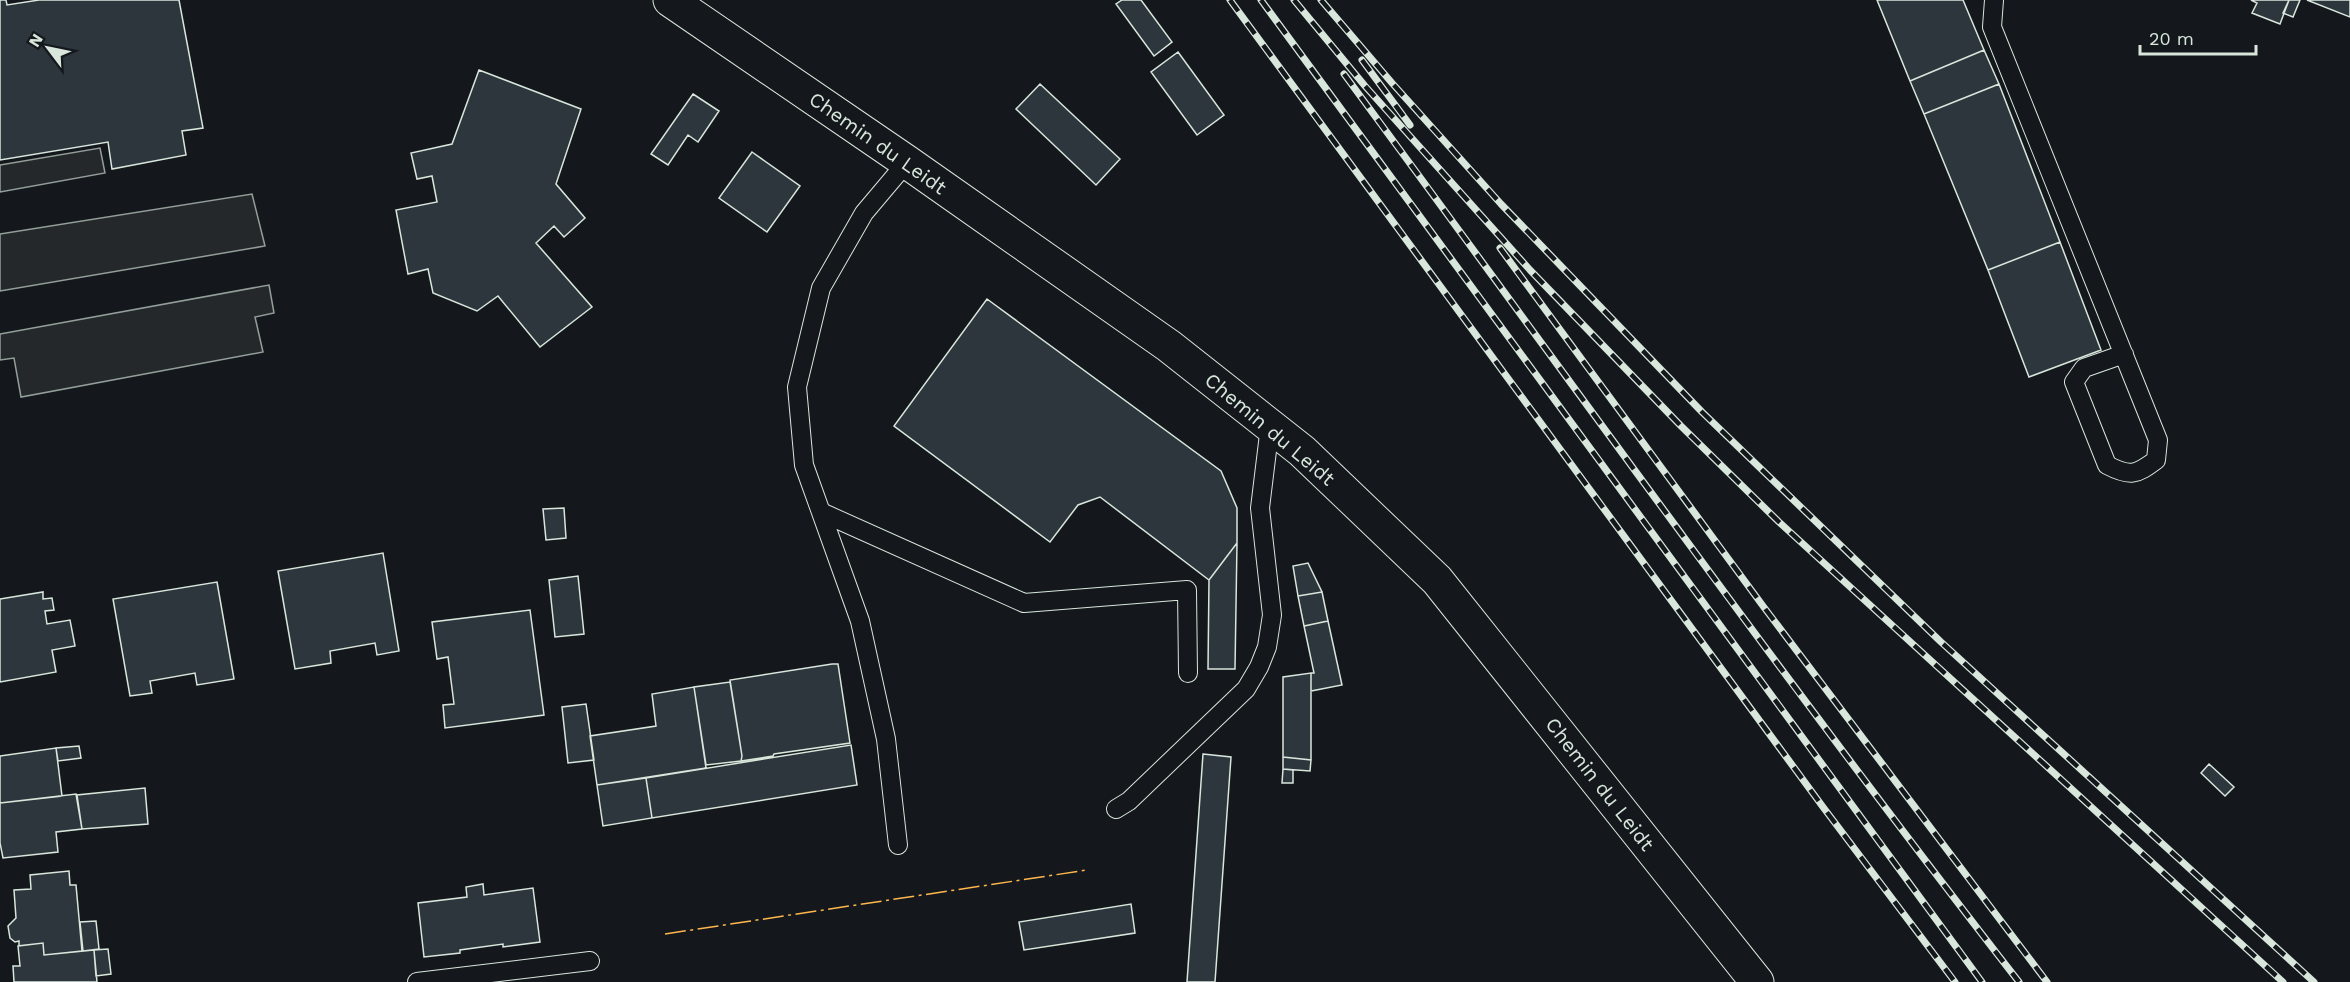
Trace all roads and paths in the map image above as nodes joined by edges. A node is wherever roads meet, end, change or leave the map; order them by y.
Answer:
1 (670, 0) edge
2 (1994, 0) edge
3 (907, 162) junction
4 (2124, 354) junction
5 (1270, 426) junction
6 (820, 512) junction
7 (1188, 673) dead end
8 (1116, 809) dead end
9 (898, 845) dead end
10 (590, 961) dead end
11 (417, 982) edge
12 (1757, 982) edge

1 - 3 street, Chemin du Leidt
2 - 4 lane
3 - 5 street, Chemin du Leidt
3 - 6 lane
4 - 4 lane
5 - 8 lane
5 - 12 street, Chemin du Leidt
6 - 7 lane
6 - 9 lane
10 - 11 lane

